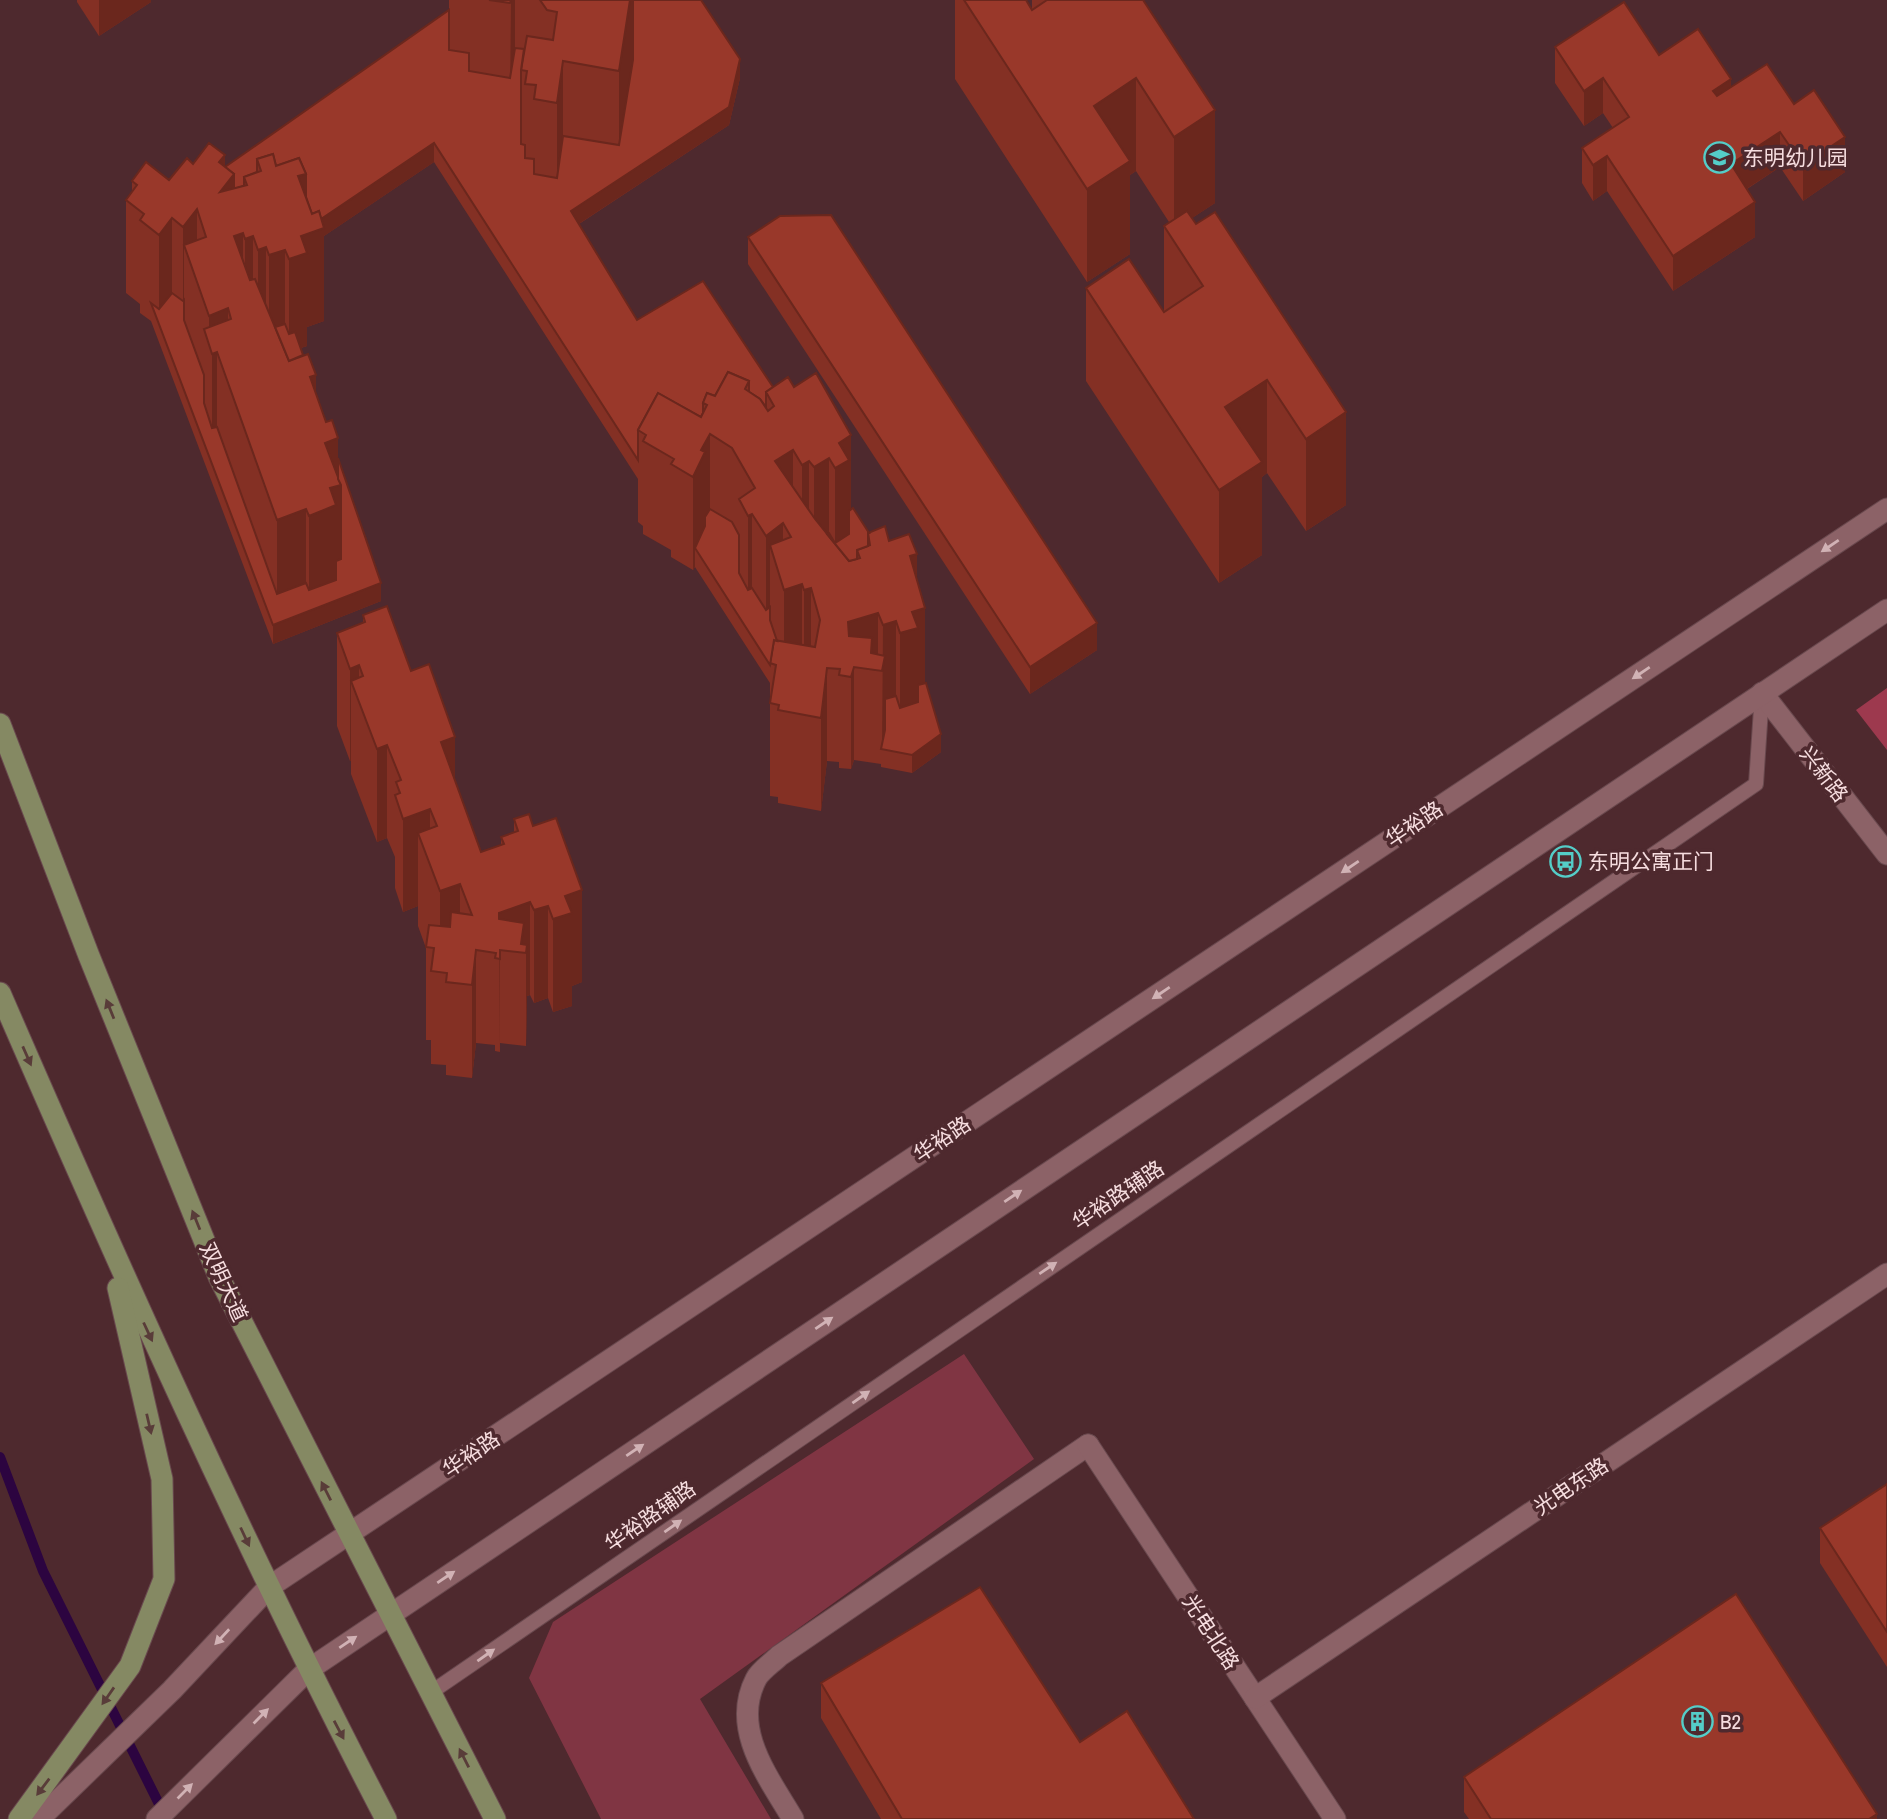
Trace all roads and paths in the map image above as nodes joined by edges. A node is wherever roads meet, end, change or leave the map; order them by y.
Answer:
1 (1887, 509) edge
2 (1887, 610) edge
3 (1762, 693) junction
4 (0, 724) edge
5 (1887, 854) edge
6 (0, 993) edge
7 (106, 1238) junction
8 (1887, 1274) edge
9 (348, 1535) junction
10 (268, 1587) junction
11 (389, 1615) junction
12 (308, 1670) junction
13 (430, 1693) junction
14 (1255, 1698) junction
15 (19, 1819) edge
16 (39, 1819) edge
17 (157, 1819) edge
18 (386, 1819) edge
19 (495, 1819) edge
20 (793, 1819) edge
21 (1335, 1819) edge

1 -> 9 main road, 华裕路
2 - 3 main road
3 - 5 main road, 兴新路
11 -> 3 main road
13 -> 3 lane, 华裕路辅路
9 -> 4 main road, 双明大道
6 -> 7 main road
7 -> 10 main road
7 -> 15 main road
8 - 14 main road, 光电东路
9 - 10 main road, 华裕路
9 - 11 main road, 双明大道
10 - 12 main road
10 -> 16 main road, 华裕路
12 -> 11 main road
11 - 13 main road, 双明大道
17 -> 12 main road
12 -> 18 main road
19 -> 13 main road, 双明大道
14 - 20 main road, 光电北路
14 - 21 main road, 光电北路

